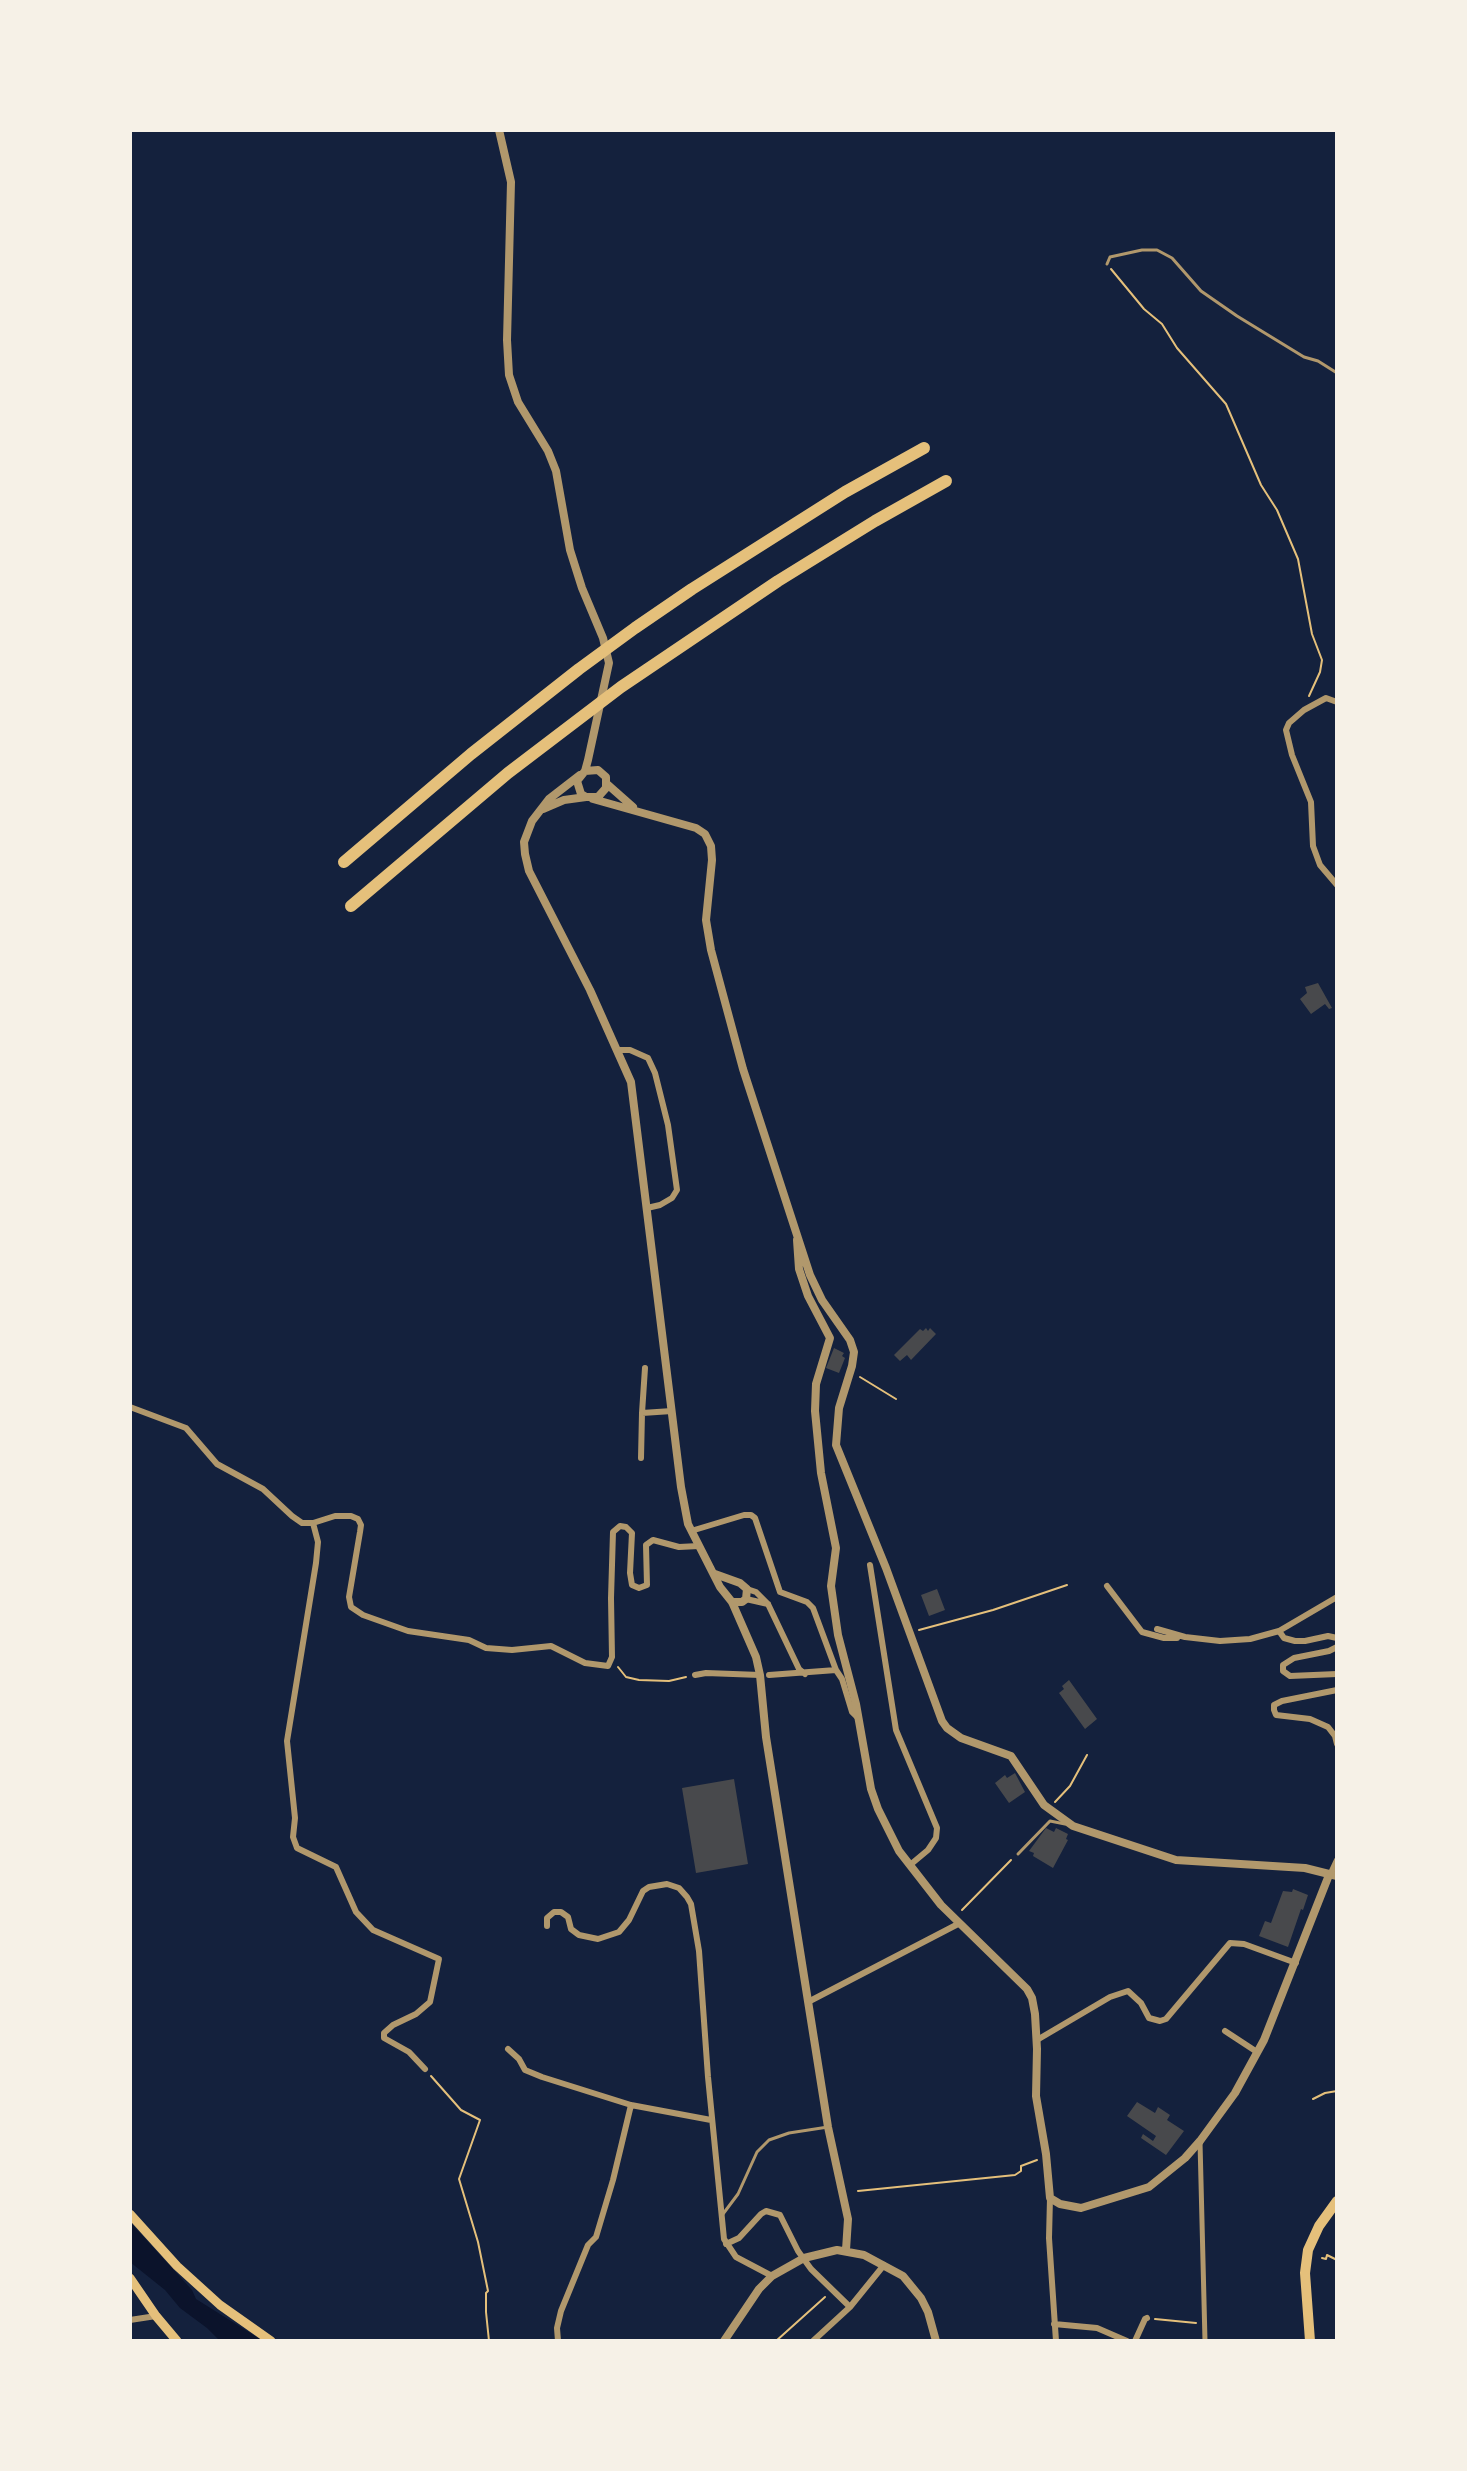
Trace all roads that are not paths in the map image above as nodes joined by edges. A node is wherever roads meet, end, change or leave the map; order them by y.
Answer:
1 (499, 130) edge
2 (1107, 264) road end
3 (1337, 373) edge
4 (924, 448) dead end
5 (946, 481) dead end
6 (1337, 702) edge
7 (591, 744) junction
8 (598, 770) junction
9 (583, 773) junction
10 (607, 784) junction
11 (590, 798) junction
12 (542, 809) junction
13 (637, 810) junction
14 (344, 862) dead end
15 (1337, 885) edge
16 (351, 906) dead end
17 (617, 1050) junction
18 (647, 1208) junction
19 (797, 1240) junction
20 (645, 1368) dead end
21 (130, 1407) edge
22 (672, 1411) junction
23 (642, 1413) junction
24 (641, 1458) dead end
25 (313, 1523) junction
26 (691, 1531) junction
27 (699, 1546) junction
28 (870, 1565) dead end
29 (714, 1574) junction
30 (735, 1583) junction
31 (1107, 1586) dead end
32 (747, 1589) junction
33 (1337, 1597) edge
34 (737, 1599) junction
35 (768, 1604) junction
36 (1157, 1629) dead end
37 (1279, 1631) junction
38 (1185, 1637) junction
39 (1337, 1638) edge
40 (1337, 1647) edge
41 (836, 1670) junction
42 (805, 1674) junction
43 (1337, 1674) edge
44 (695, 1675) road end
45 (765, 1675) junction
46 (1337, 1690) edge
47 (859, 1719) junction
48 (1337, 1744) edge
49 (1073, 1826) junction
50 (1018, 1854) dead end
51 (1337, 1860) edge
52 (910, 1865) junction
53 (1333, 1876) edge
54 (960, 1923) junction
55 (547, 1926) dead end
56 (1296, 1963) junction
57 (808, 2002) junction
58 (1225, 2031) dead end
59 (1037, 2040) junction
60 (508, 2049) dead end
61 (1257, 2052) junction
62 (425, 2069) road end
63 (631, 2105) junction
64 (711, 2120) junction
65 (828, 2127) junction
66 (1200, 2141) junction
67 (1050, 2198) junction
68 (1337, 2201) edge
69 (130, 2214) edge
70 (722, 2216) junction
71 (726, 2244) junction
72 (846, 2250) junction
73 (885, 2265) junction
74 (772, 2276) junction
75 (130, 2278) edge
76 (850, 2307) junction
77 (156, 2316) junction
78 (1147, 2318) dead end
79 (130, 2320) edge
80 (1054, 2324) junction
81 (177, 2341) edge
82 (271, 2341) edge
83 (558, 2341) edge
84 (724, 2341) edge
85 (813, 2341) edge
86 (936, 2341) edge
87 (1056, 2341) edge
88 (1127, 2341) edge
89 (1135, 2341) edge
90 (1205, 2341) edge
91 (1310, 2341) edge

1 - 7 street
2 - 3 lane
4 - 14 highway
5 - 16 highway
6 - 15 street
7 - 8 street
7 - 9 street
8 - 9 street
8 - 10 street
9 - 11 street
9 - 12 street
10 - 11 street
10 - 13 street
11 - 12 street
11 - 13 street
12 - 17 street
13 - 19 street
17 - 18 street
17 - 18 street
18 - 22 street
19 - 47 street
19 - 49 street
20 - 23 street
21 - 25 street
22 - 23 street
22 - 26 street
23 - 24 street
25 - 27 street
25 - 62 street
26 - 27 street
26 - 41 street
27 - 29 street
28 - 52 street
29 - 30 street
29 - 34 street
30 - 32 street
30 - 34 street
31 - 38 street
32 - 34 street
32 - 35 street
33 - 37 street
34 - 35 street
34 - 45 street
35 - 42 street
36 - 38 street
37 - 38 street
37 - 39 street
40 - 43 street
41 - 42 street
41 - 47 street
42 - 45 street
44 - 45 street
45 - 57 street
46 - 48 street
47 - 52 street
49 - 50 lane
49 - 53 street
51 - 53 street
52 - 54 street
53 - 56 street
54 - 57 street
54 - 59 street
55 - 64 street
56 - 59 street
56 - 61 street
57 - 65 street
58 - 61 street
59 - 67 street
60 - 63 street
61 - 66 street
63 - 64 street
63 - 83 street
64 - 70 street
65 - 70 lane
65 - 72 street
66 - 67 street
66 - 90 street
67 - 80 street
68 - 91 main road
69 - 82 main road
70 - 71 street
71 - 74 street
71 - 76 street
72 - 73 street
72 - 74 street
73 - 76 street
73 - 86 street
74 - 84 street
75 - 77 main road
76 - 85 street
77 - 79 street
77 - 81 main road
78 - 89 street
80 - 87 street
80 - 88 street

